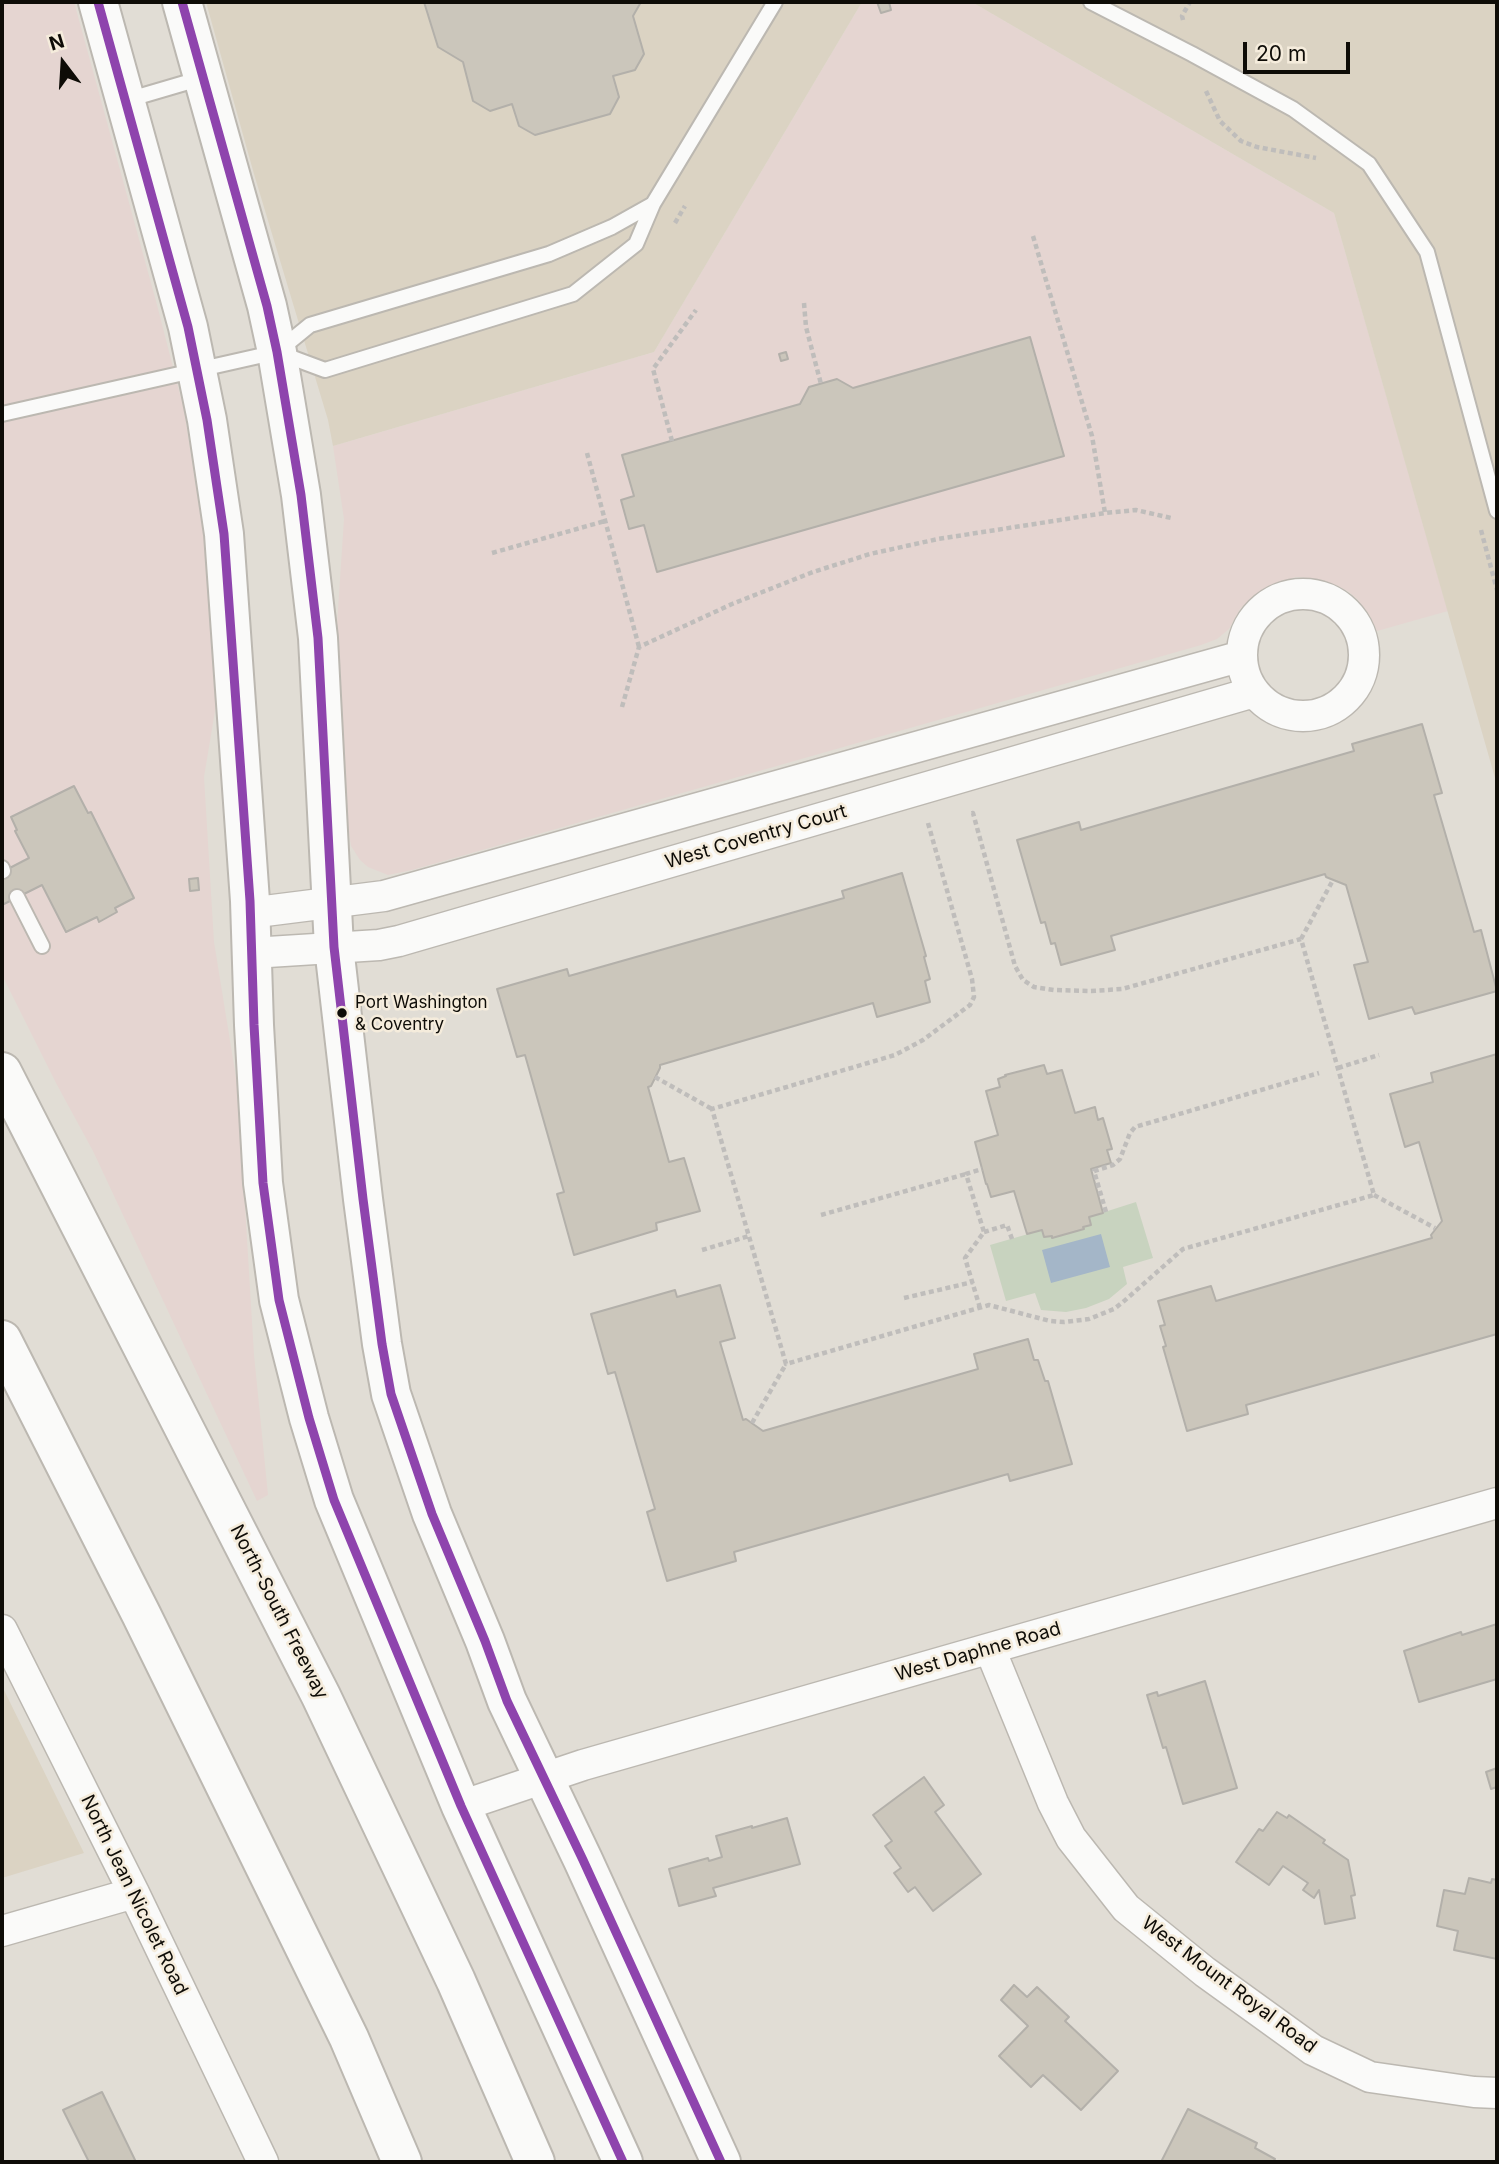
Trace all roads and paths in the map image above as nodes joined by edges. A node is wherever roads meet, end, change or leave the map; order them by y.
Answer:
1 (99, 2) edge
2 (182, 2) edge
3 (775, 2) edge
4 (1091, 2) edge
5 (1190, 2) edge
6 (1192, 54) junction
7 (203, 78) junction
8 (126, 100) junction
9 (1325, 159) dead end
10 (653, 204) junction
11 (1033, 236) dead end
12 (804, 303) dead end
13 (696, 310) dead end
14 (277, 352) junction
15 (197, 370) junction
16 (821, 384) dead end
17 (2, 414) edge
18 (672, 441) dead end
19 (587, 453) dead end
20 (1497, 511) edge
21 (1105, 513) junction
22 (1171, 518) dead end
23 (606, 521) junction
24 (1479, 525) dead end
25 (492, 553) dead end
26 (1497, 590) edge
27 (639, 647) junction
28 (1242, 656) junction
29 (1254, 692) junction
30 (622, 707) dead end
31 (970, 814) dead end
32 (928, 823) dead end
33 (1333, 880) dead end
34 (17, 897) dead end
35 (332, 902) junction
36 (249, 913) junction
37 (1301, 939) junction
38 (42, 946) dead end
39 (334, 947) junction
40 (252, 953) junction
41 (1379, 1055) dead end
42 (1338, 1068) junction
43 (2, 1072) edge
44 (1319, 1073) dead end
45 (655, 1077) dead end
46 (712, 1109) junction
47 (982, 1169) dead end
48 (966, 1174) junction
49 (1374, 1195) junction
50 (1106, 1212) dead end
51 (821, 1215) dead end
52 (1435, 1228) dead end
53 (984, 1232) junction
54 (749, 1236) junction
55 (1012, 1239) dead end
56 (702, 1250) dead end
57 (973, 1282) junction
58 (904, 1298) dead end
59 (980, 1308) junction
60 (2, 1339) edge
61 (786, 1364) junction
62 (752, 1423) dead end
63 (1497, 1503) edge
64 (2, 1630) edge
65 (990, 1649) junction
66 (543, 1777) junction
67 (461, 1806) junction
68 (134, 1893) junction
69 (2, 1931) edge
70 (1497, 2093) edge
71 (262, 2162) edge
72 (402, 2162) edge
73 (536, 2162) edge
74 (623, 2162) edge
75 (721, 2162) edge

1 - 8 main road
2 - 7 main road
3 - 10 lane
4 - 6 lane
5 - 6 path
6 - 9 path
6 - 20 lane
7 - 8 lane
7 - 14 main road
8 - 15 main road
10 - 14 lane
10 - 14 lane
11 - 21 path
12 - 16 path
13 - 18 path
14 - 15 lane
14 - 35 main road
15 - 17 lane
15 - 36 main road
19 - 23 path
21 - 22 path
21 - 27 path
23 - 25 path
23 - 27 path
24 - 26 path
27 - 30 path
28 - 29 street
28 - 29 street
28 - 35 street
29 - 39 street, West Coventry Court
31 - 37 path
32 - 46 path
33 - 37 path
34 - 38 lane
35 - 36 street
35 - 39 main road
36 - 40 main road
37 - 42 path
39 - 40 street, West Coventry Court
39 - 66 main road
40 - 67 main road
41 - 42 path
42 - 49 path
43 - 73 main road, North-South Freeway
44 - 50 path
45 - 46 path
46 - 54 path
47 - 48 path
48 - 51 path
48 - 53 path
49 - 52 path
49 - 59 path
53 - 55 path
53 - 57 path
54 - 56 path
54 - 61 path
57 - 58 path
57 - 59 path
59 - 61 path
60 - 72 main road
61 - 62 path
63 - 65 street, West Daphne Road
64 - 68 street, North Jean Nicolet Road
65 - 66 street, West Daphne Road
65 - 70 street, West Mount Royal Road
66 - 67 street, West Daphne Road
66 - 75 main road
67 - 74 main road
68 - 69 street
68 - 71 street, North Jean Nicolet Road

